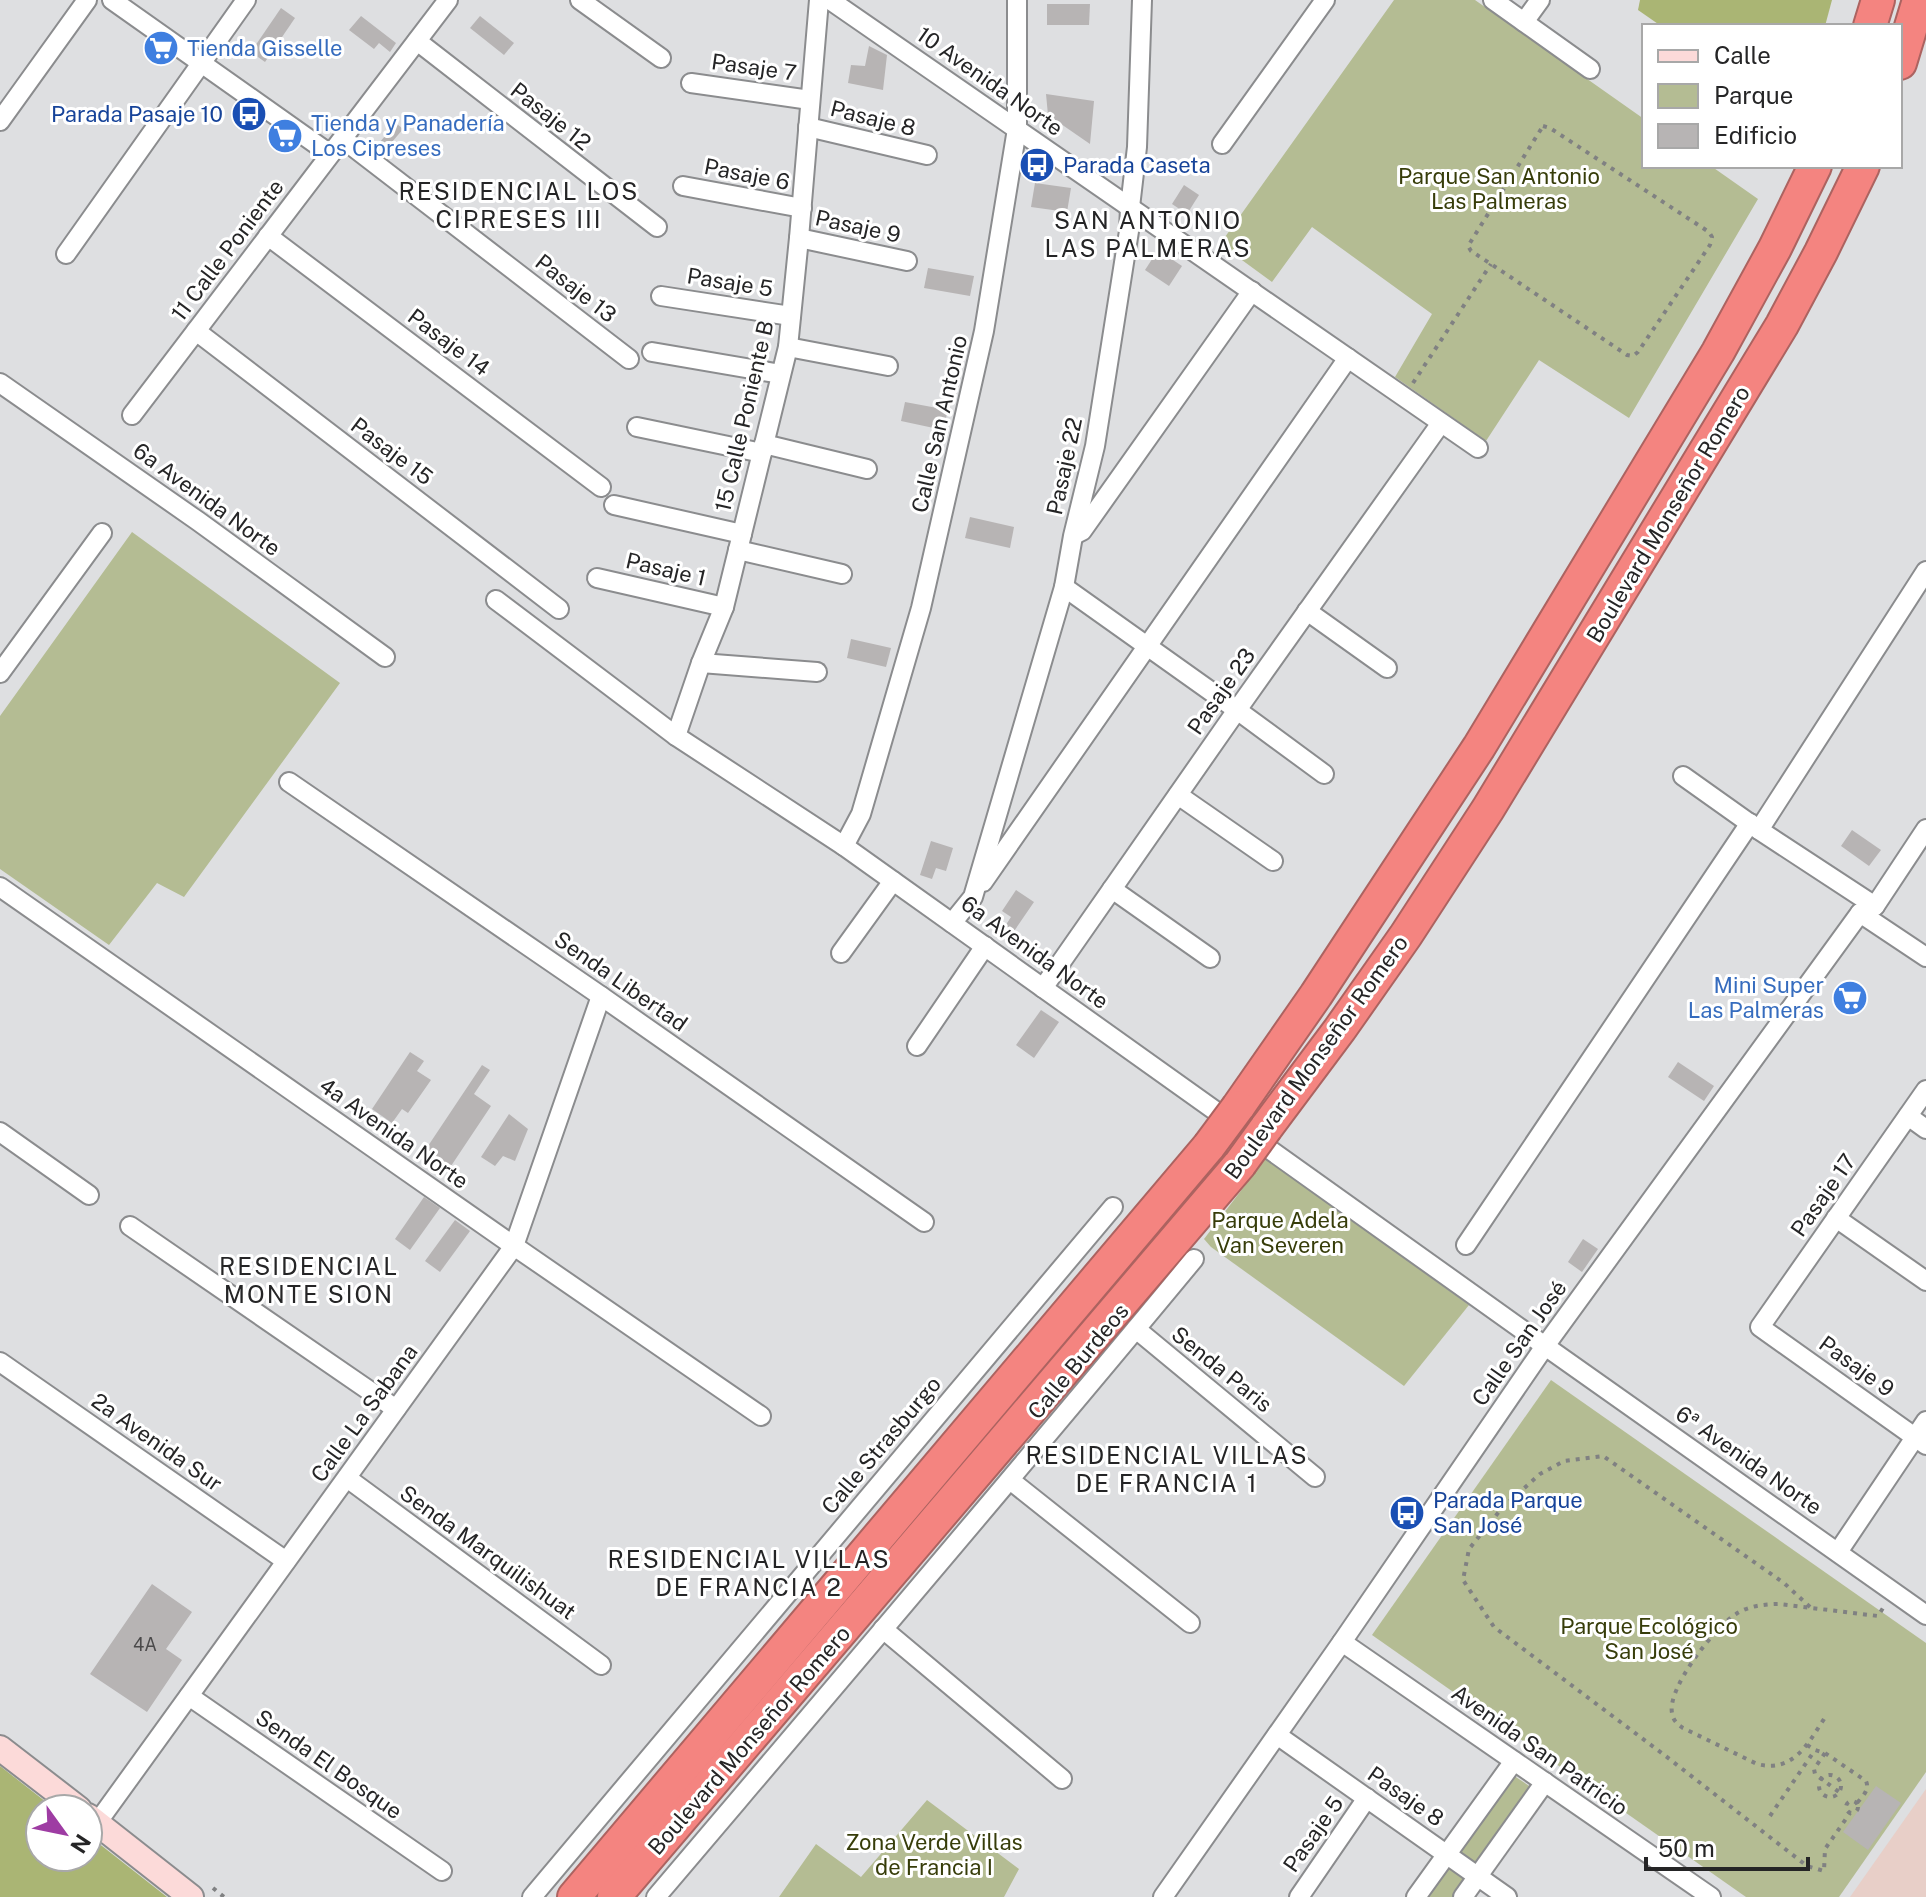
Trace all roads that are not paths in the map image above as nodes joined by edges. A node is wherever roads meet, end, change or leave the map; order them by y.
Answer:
1 (87, 0) edge
2 (112, 0) edge
3 (246, 0) edge
4 (448, 0) edge
5 (580, 0) edge
6 (819, 0) edge
7 (830, 0) edge
8 (1017, 0) edge
9 (1142, 0) edge
10 (1325, 0) edge
11 (1493, 0) edge
12 (1540, 0) edge
13 (1878, 0) edge
14 (1919, 0) edge
15 (1524, 22) junction
16 (1871, 24) edge
17 (417, 41) junction
18 (1902, 56) edge
19 (661, 58) dead end
20 (200, 63) junction
21 (1590, 69) dead end
22 (691, 83) dead end
23 (810, 100) junction
24 (0, 121) edge
25 (808, 127) junction
26 (1017, 129) junction
27 (343, 139) junction
28 (1222, 144) dead end
29 (330, 154) junction
30 (927, 155) dead end
31 (1814, 168) edge
32 (1862, 168) edge
33 (683, 186) dead end
34 (1130, 207) junction
35 (802, 208) junction
36 (657, 227) dead end
37 (268, 236) junction
38 (799, 238) junction
39 (66, 254) dead end
40 (907, 261) dead end
41 (1252, 291) junction
42 (661, 296) dead end
43 (791, 316) junction
44 (196, 331) junction
45 (788, 347) junction
46 (652, 352) dead end
47 (1348, 358) junction
48 (629, 359) dead end
49 (888, 366) dead end
50 (781, 374) junction
51 (0, 383) edge
52 (132, 415) dead end
53 (1441, 423) junction
54 (637, 427) dead end
55 (763, 448) junction
56 (1478, 448) dead end
57 (867, 469) dead end
58 (601, 487) dead end
59 (614, 505) dead end
60 (102, 533) dead end
61 (1073, 536) junction
62 (740, 542) junction
63 (1926, 571) edge
64 (842, 574) dead end
65 (597, 578) dead end
66 (1064, 587) junction
67 (496, 600) dead end
68 (724, 607) junction
69 (559, 609) dead end
70 (1307, 611) junction
71 (1147, 647) junction
72 (385, 657) dead end
73 (701, 663) junction
74 (1387, 668) dead end
75 (817, 672) dead end
76 (0, 673) edge
77 (1237, 710) junction
78 (676, 736) junction
79 (1324, 774) dead end
80 (1683, 776) dead end
81 (289, 782) dead end
82 (1178, 795) junction
83 (1754, 827) junction
84 (1926, 829) edge
85 (844, 846) junction
86 (1273, 861) dead end
87 (893, 881) junction
88 (0, 887) edge
89 (1112, 889) junction
90 (973, 897) junction
91 (1868, 910) junction
92 (952, 923) junction
93 (985, 946) junction
94 (841, 953) dead end
95 (1926, 957) edge
96 (1210, 958) dead end
97 (1043, 988) junction
98 (601, 996) junction
99 (917, 1046) dead end
100 (1926, 1090) edge
101 (1908, 1116) junction
102 (1926, 1129) edge
103 (0, 1132) edge
104 (89, 1195) dead end
105 (1113, 1207) dead end
106 (1836, 1218) junction
107 (924, 1222) dead end
108 (130, 1226) dead end
109 (1466, 1245) dead end
110 (514, 1246) junction
111 (1194, 1259) dead end
112 (1926, 1281) edge
113 (1760, 1327) joint
114 (1136, 1329) junction
115 (1545, 1346) junction
116 (0, 1362) edge
117 (396, 1409) junction
118 (761, 1416) dead end
119 (1926, 1421) edge
120 (1920, 1441) edge
121 (1315, 1477) dead end
122 (347, 1478) junction
123 (1010, 1480) junction
124 (1838, 1552) junction
125 (286, 1561) junction
126 (1926, 1615) edge
127 (1190, 1623) dead end
128 (883, 1629) junction
129 (1342, 1642) junction
130 (601, 1665) dead end
131 (189, 1696) junction
132 (1277, 1735) junction
133 (0, 1748) edge
134 (1514, 1761) junction
135 (1062, 1779) dead end
136 (1545, 1782) junction
137 (58, 1793) edge
138 (104, 1797) edge
139 (1367, 1798) junction
140 (104, 1829) edge
141 (1447, 1854) junction
142 (442, 1871) dead end
143 (1478, 1876) junction
144 (191, 1897) edge
145 (532, 1897) edge
146 (574, 1897) edge
147 (614, 1897) edge
148 (656, 1897) edge
149 (1163, 1897) edge
150 (1299, 1897) edge
151 (1416, 1897) edge
152 (1463, 1897) edge
153 (1507, 1897) edge
154 (1711, 1897) edge

1 - 24 street
2 - 20 street
3 - 20 street
4 - 17 street, 11 Calle Poniente
5 - 19 street
6 - 23 street, 15 Calle Poniente B
7 - 26 street, 10 Avenida Norte
8 - 26 street, Calle San Antonio
9 - 34 street, Pasaje 22
10 - 28 street
11 - 15 street
12 - 15 street
13 - 16 highway
14 - 18 highway
15 - 21 street
17 - 27 street, 11 Calle Poniente
17 - 36 street, Pasaje 12
20 - 29 street
20 - 39 street
22 - 23 street, Pasaje 7
23 - 25 street, 15 Calle Poniente B
25 - 30 street, Pasaje 8
25 - 35 street, 15 Calle Poniente B
26 - 34 street, 10 Avenida Norte
26 - 85 street, Calle San Antonio
27 - 29 street, 11 Calle Poniente
27 - 48 street, Pasaje 13
29 - 37 street, 11 Calle Poniente
31 - 146 highway, Boulevard Monseñor Romero, bridge
32 - 147 highway, Boulevard Monseñor Romero, bridge
33 - 35 street, Pasaje 6
34 - 41 street, 10 Avenida Norte
34 - 61 street, Pasaje 22
35 - 38 street, 15 Calle Poniente B
37 - 44 street, 11 Calle Poniente
37 - 58 street, Pasaje 14
38 - 40 street, Pasaje 9
38 - 43 street, 15 Calle Poniente B
41 - 47 street, 10 Avenida Norte
41 - 61 street
42 - 43 street, Pasaje 5
43 - 45 street, 15 Calle Poniente B
44 - 52 street, 11 Calle Poniente
44 - 69 street, Pasaje 15
45 - 49 street
45 - 50 street, 15 Calle Poniente B
46 - 50 street
47 - 53 street, 10 Avenida Norte
47 - 71 street
50 - 55 street, 15 Calle Poniente B
51 - 72 street, 6a Avenida Norte
53 - 56 street, 10 Avenida Norte
53 - 70 street, Pasaje 23
54 - 55 street
55 - 57 street
55 - 62 street, 15 Calle Poniente B
59 - 62 street
60 - 76 street
61 - 66 street, Pasaje 22
62 - 64 street
62 - 68 street, 15 Calle Poniente B
63 - 83 street
65 - 68 street, Pasaje 1
66 - 71 street
66 - 90 street, Pasaje 22
67 - 78 street, 6a Avenida Norte
68 - 73 street, 15 Calle Poniente B
70 - 74 street
70 - 77 street, Pasaje 23
71 - 77 street
71 - 90 street
73 - 75 street
73 - 78 street, 15 Calle Poniente B
77 - 79 street
77 - 82 street, Pasaje 23
78 - 85 street, 6a Avenida Norte
80 - 83 street
81 - 98 street, Senda Libertad
82 - 86 street
82 - 89 street, Pasaje 23
83 - 91 street
83 - 109 street
84 - 91 street, Calle San José
85 - 87 street, 6a Avenida Norte
87 - 92 street, 6a Avenida Norte
87 - 94 street
88 - 110 street, 4a Avenida Norte
89 - 96 street
89 - 97 street, Pasaje 23
90 - 92 street, Pasaje 22
91 - 95 street
91 - 115 street, Calle San José
92 - 93 street, 6a Avenida Norte
93 - 97 street, 6a Avenida Norte
93 - 99 street
97 - 115 street, 6a Avenida Norte
98 - 107 street, Senda Libertad
98 - 110 street, Calle La Sabana
100 - 101 street, Pasaje 17
101 - 102 street
101 - 106 street, Pasaje 17
103 - 104 street
105 - 145 street, Calle Strasburgo
106 - 112 street
106 - 113 street, Pasaje 17
108 - 117 street
110 - 117 street, Calle La Sabana
110 - 118 street, 4a Avenida Norte
111 - 114 street, Calle Burdeos
113 - 120 street, Pasaje 9
114 - 121 street, Senda Paris
114 - 123 street, Calle Burdeos
115 - 124 street, 6ª Avenida Norte
115 - 129 street, Calle San José
116 - 125 street, 2a Avenida Sur
117 - 122 street, Calle La Sabana
119 - 120 street
120 - 124 street
122 - 125 street, Calle La Sabana
122 - 130 street, Senda Marquilishuat
123 - 127 street
123 - 128 street, Calle Burdeos
124 - 126 street, 6ª Avenida Norte
125 - 131 street, Calle La Sabana
128 - 135 street
128 - 148 street, Calle Burdeos
129 - 132 street, Calle San José
129 - 134 street, Avenida San Patricio
131 - 138 street, Calle La Sabana
131 - 142 street, Senda El Bosque
132 - 139 street, Pasaje 8
132 - 149 street, Calle San José
133 - 137 street
134 - 136 street, Avenida San Patricio
134 - 141 street
136 - 143 street
136 - 154 street, Avenida San Patricio
139 - 141 street, Pasaje 8
139 - 150 street, Pasaje 5
140 - 144 street
141 - 143 street, Pasaje 8
141 - 151 street
143 - 152 street
143 - 153 street, Pasaje 8

